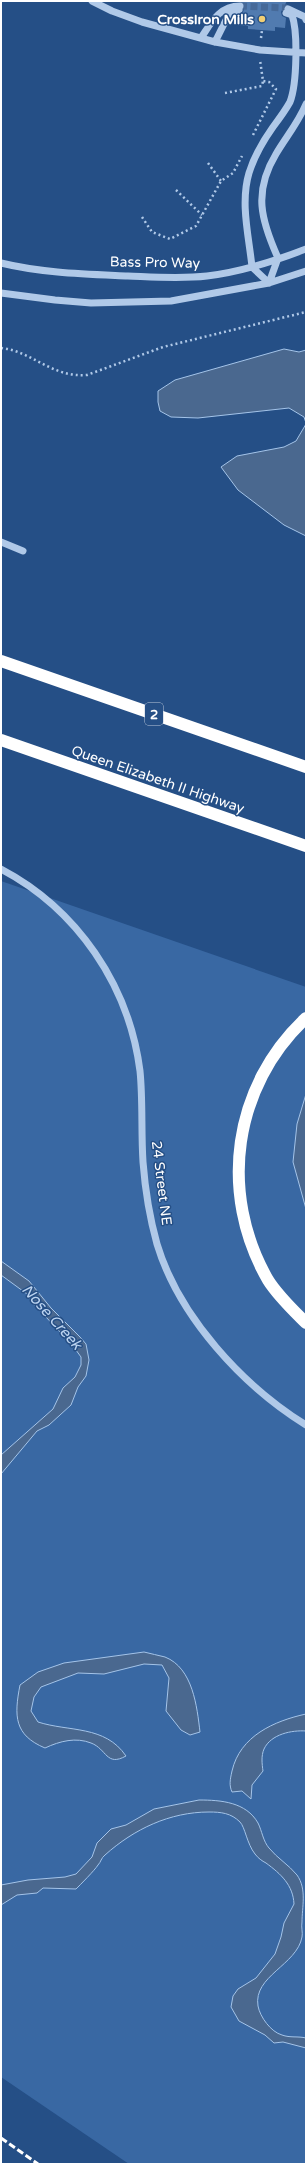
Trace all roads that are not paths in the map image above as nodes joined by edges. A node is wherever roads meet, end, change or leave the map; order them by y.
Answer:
1 (92, 1) edge
2 (306, 20) edge
3 (201, 38) junction
4 (215, 42) junction
5 (296, 53) junction
6 (306, 54) edge
7 (306, 104) edge
8 (306, 249) edge
9 (278, 258) junction
10 (1, 263) edge
11 (252, 267) junction
12 (306, 270) edge
13 (269, 283) junction
14 (1, 293) edge
15 (1, 542) edge
16 (23, 551) dead end
17 (1, 661) edge
18 (1, 740) edge
19 (306, 767) edge
20 (306, 846) edge
21 (1, 869) edge
22 (306, 1018) edge
23 (306, 1324) edge
24 (306, 1425) edge

1 - 3 street
2 - 5 street
3 - 4 street
3 - 4 street
4 - 5 street
5 - 6 street
5 - 11 street
7 - 9 street
8 - 9 street, Bass Pro Way
9 - 11 street, Bass Pro Way
9 - 13 street
10 - 11 street, Bass Pro Way
11 - 13 street
12 - 13 street
13 - 14 street
15 - 16 street
17 - 19 highway, 2
18 - 20 highway, Queen Elizabeth II Highway
21 - 24 street, 24 Street NE
22 - 23 highway

